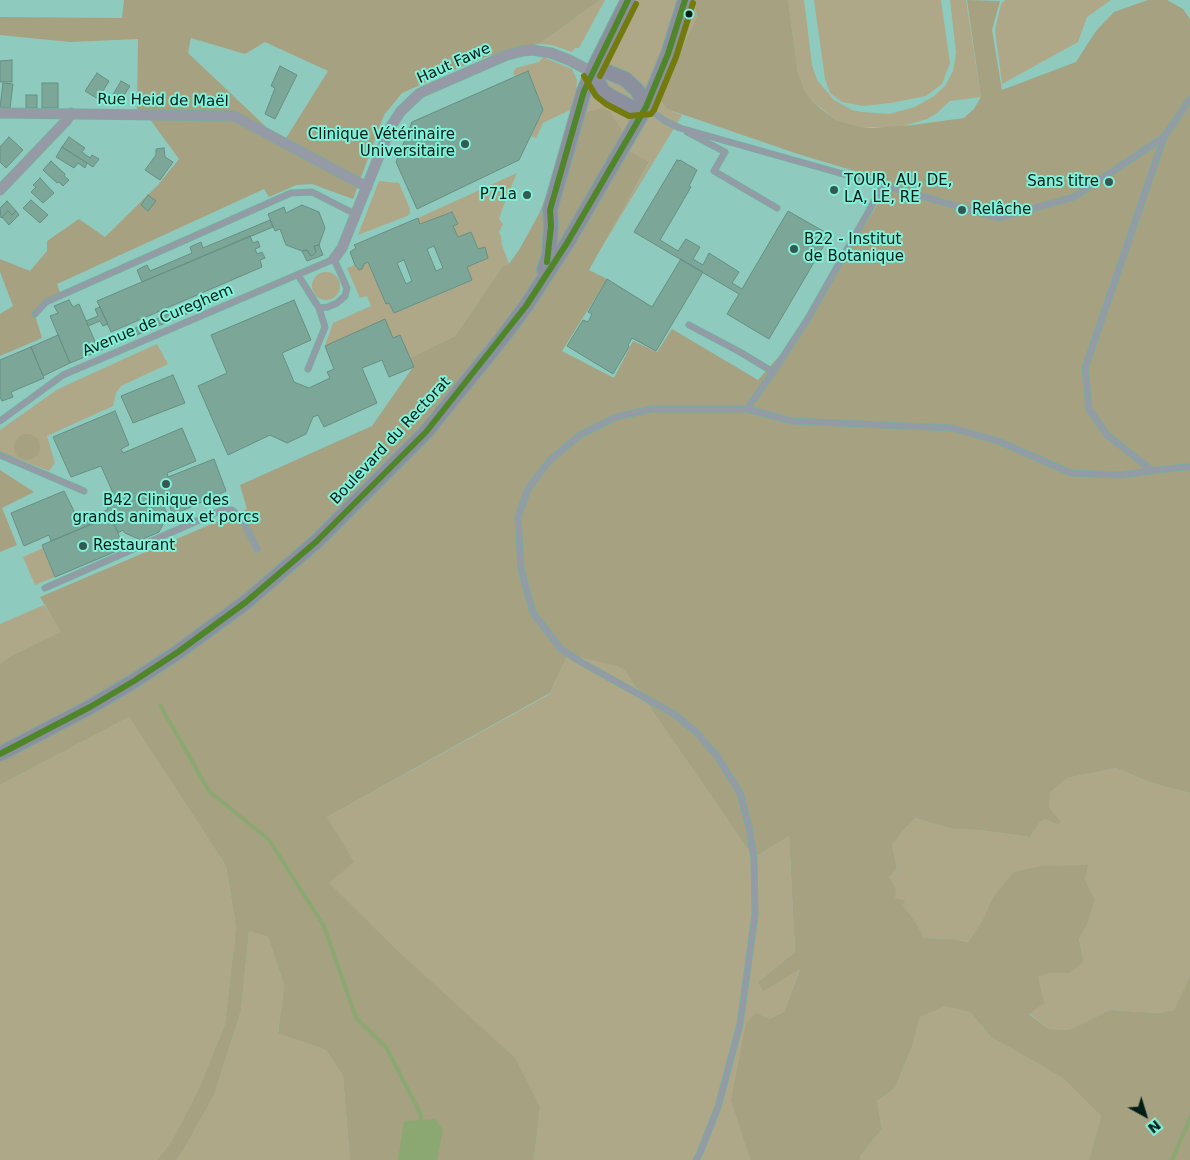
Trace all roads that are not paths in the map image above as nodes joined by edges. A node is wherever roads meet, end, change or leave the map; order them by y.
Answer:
1 (628, 0) edge
2 (685, 0) edge
3 (592, 72) junction
4 (1190, 98) edge
5 (646, 107) junction
6 (0, 113) edge
7 (71, 113) junction
8 (680, 128) junction
9 (1164, 137) junction
10 (883, 186) junction
11 (367, 187) junction
12 (0, 190) edge
13 (777, 208) dead end
14 (356, 215) junction
15 (334, 259) junction
16 (298, 274) junction
17 (526, 306) junction
18 (318, 308) junction
19 (36, 314) dead end
20 (689, 325) dead end
21 (308, 369) dead end
22 (773, 372) junction
23 (748, 409) junction
24 (0, 421) edge
25 (0, 455) edge
26 (1190, 468) edge
27 (1153, 471) junction
28 (84, 491) dead end
29 (257, 549) dead end
30 (45, 588) dead end
31 (0, 754) edge
32 (696, 1160) edge

1 - 3 main road
2 - 5 main road, Boulevard du Rectorat
3 - 5 main road
3 - 5 main road
3 - 11 street, Haut Fawe
3 - 17 main road
4 - 9 lane
5 - 8 lane
5 - 17 main road, Boulevard du Rectorat
6 - 7 street, Rue Heid de Maël
7 - 11 street, Rue Heid de Maël
7 - 12 street
8 - 10 lane
8 - 13 lane
9 - 10 lane
9 - 27 lane
10 - 22 lane
11 - 14 street, Haut Fawe
14 - 15 street, Haut Fawe
14 - 19 lane
15 - 16 lane, Avenue de Cureghem
15 - 18 lane
16 - 18 lane
16 - 24 lane, Avenue de Cureghem
17 - 31 main road, Boulevard du Rectorat
18 - 21 lane
20 - 22 lane
22 - 23 lane
23 - 27 lane
23 - 32 lane
25 - 28 lane
26 - 27 lane
29 - 30 lane

